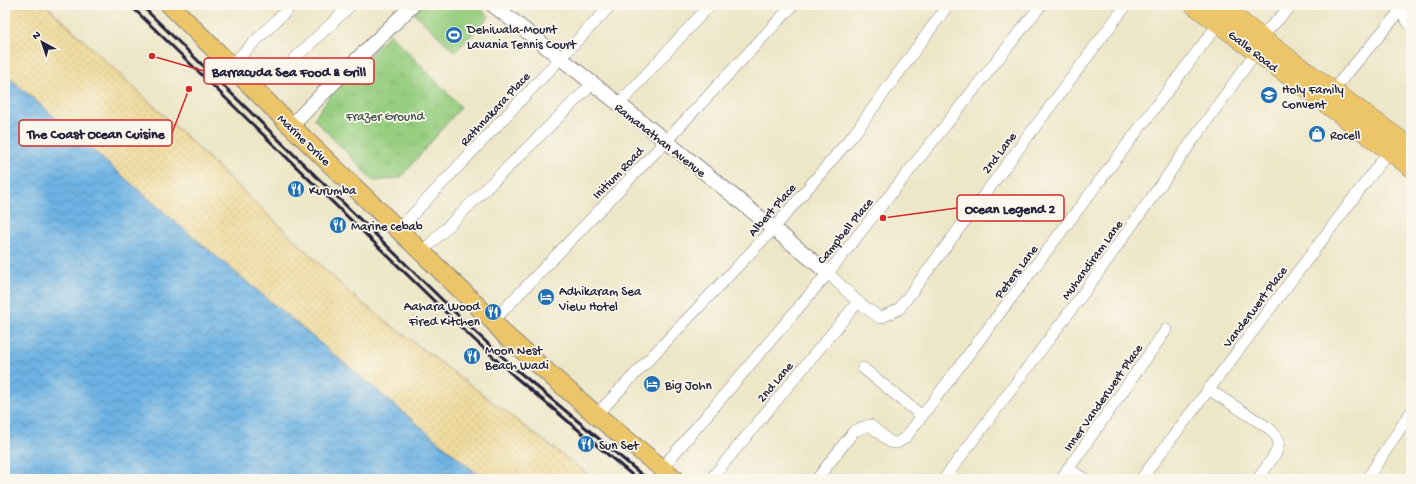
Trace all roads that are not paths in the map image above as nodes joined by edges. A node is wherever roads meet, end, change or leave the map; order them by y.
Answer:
1 (170, 5) edge
2 (292, 5) edge
3 (351, 5) edge
4 (413, 5) edge
5 (493, 5) edge
6 (611, 5) edge
7 (710, 5) edge
8 (793, 5) edge
9 (948, 5) edge
10 (1042, 5) edge
11 (1126, 5) edge
12 (1194, 5) edge
13 (1292, 5) edge
14 (1403, 9) edge
15 (1219, 14) edge
16 (1411, 26) edge
17 (1258, 45) junction
18 (559, 58) junction
19 (294, 59) dead end
20 (230, 66) junction
21 (592, 84) junction
22 (1333, 90) junction
23 (618, 105) junction
24 (291, 126) junction
25 (666, 141) junction
26 (1411, 148) edge
27 (1390, 150) junction
28 (1411, 167) edge
29 (773, 229) junction
30 (398, 230) junction
31 (422, 252) junction
32 (828, 273) junction
33 (858, 302) junction
34 (493, 321) junction
35 (1166, 330) dead end
36 (863, 368) dead end
37 (1208, 389) junction
38 (1411, 412) edge
39 (596, 415) junction
40 (922, 416) junction
41 (1068, 468) junction
42 (668, 473) edge
43 (711, 479) edge
44 (817, 479) edge
45 (944, 479) edge
46 (1061, 479) edge
47 (1084, 479) edge
48 (1141, 479) edge
49 (1258, 479) edge
50 (1367, 479) edge

1 - 20 main road, Marine Drive
2 - 20 street
3 - 19 street
4 - 24 street
5 - 18 street, Ramanathan Avenue
6 - 18 street, Rathnakara Place
7 - 23 street
8 - 25 street, Initium Road
9 - 29 street, Albert Place
10 - 32 street, Campbell Place
11 - 33 street, 2nd Lane
12 - 15 highway, Galle Road
13 - 17 street, Muhandiram Lane
14 - 16 street
14 - 22 street
15 - 17 highway, Galle Road
15 - 40 street, Peters Lane
17 - 22 highway, Galle Road
17 - 27 highway, Galle Road
17 - 45 street, Muhandiram Lane
18 - 21 street, Ramanathan Avenue
18 - 30 street, Rathnakara Place
20 - 24 main road, Marine Drive
21 - 23 street, Ramanathan Avenue
21 - 31 street
22 - 26 highway, Galle Road
23 - 25 street, Ramanathan Avenue
24 - 30 main road, Marine Drive
25 - 29 street, Ramanathan Avenue
25 - 34 street, Initium Road
27 - 28 highway, Galle Road
27 - 37 street, Vanderwert Place
29 - 32 street, Ramanathan Avenue
29 - 39 street, Albert Place
30 - 31 main road, Marine Drive
31 - 34 main road, Marine Drive
32 - 33 street
32 - 42 street, Campbell Place
33 - 43 street, 2nd Lane
34 - 39 main road, Marine Drive
35 - 41 street, Inner Vanderwert Place
36 - 40 street
37 - 48 street, Vanderwert Place
37 - 49 street
38 - 50 street
39 - 42 main road, Marine Drive
40 - 44 street, Peters Lane
41 - 46 street, Inner Vanderwert Place
41 - 47 street

